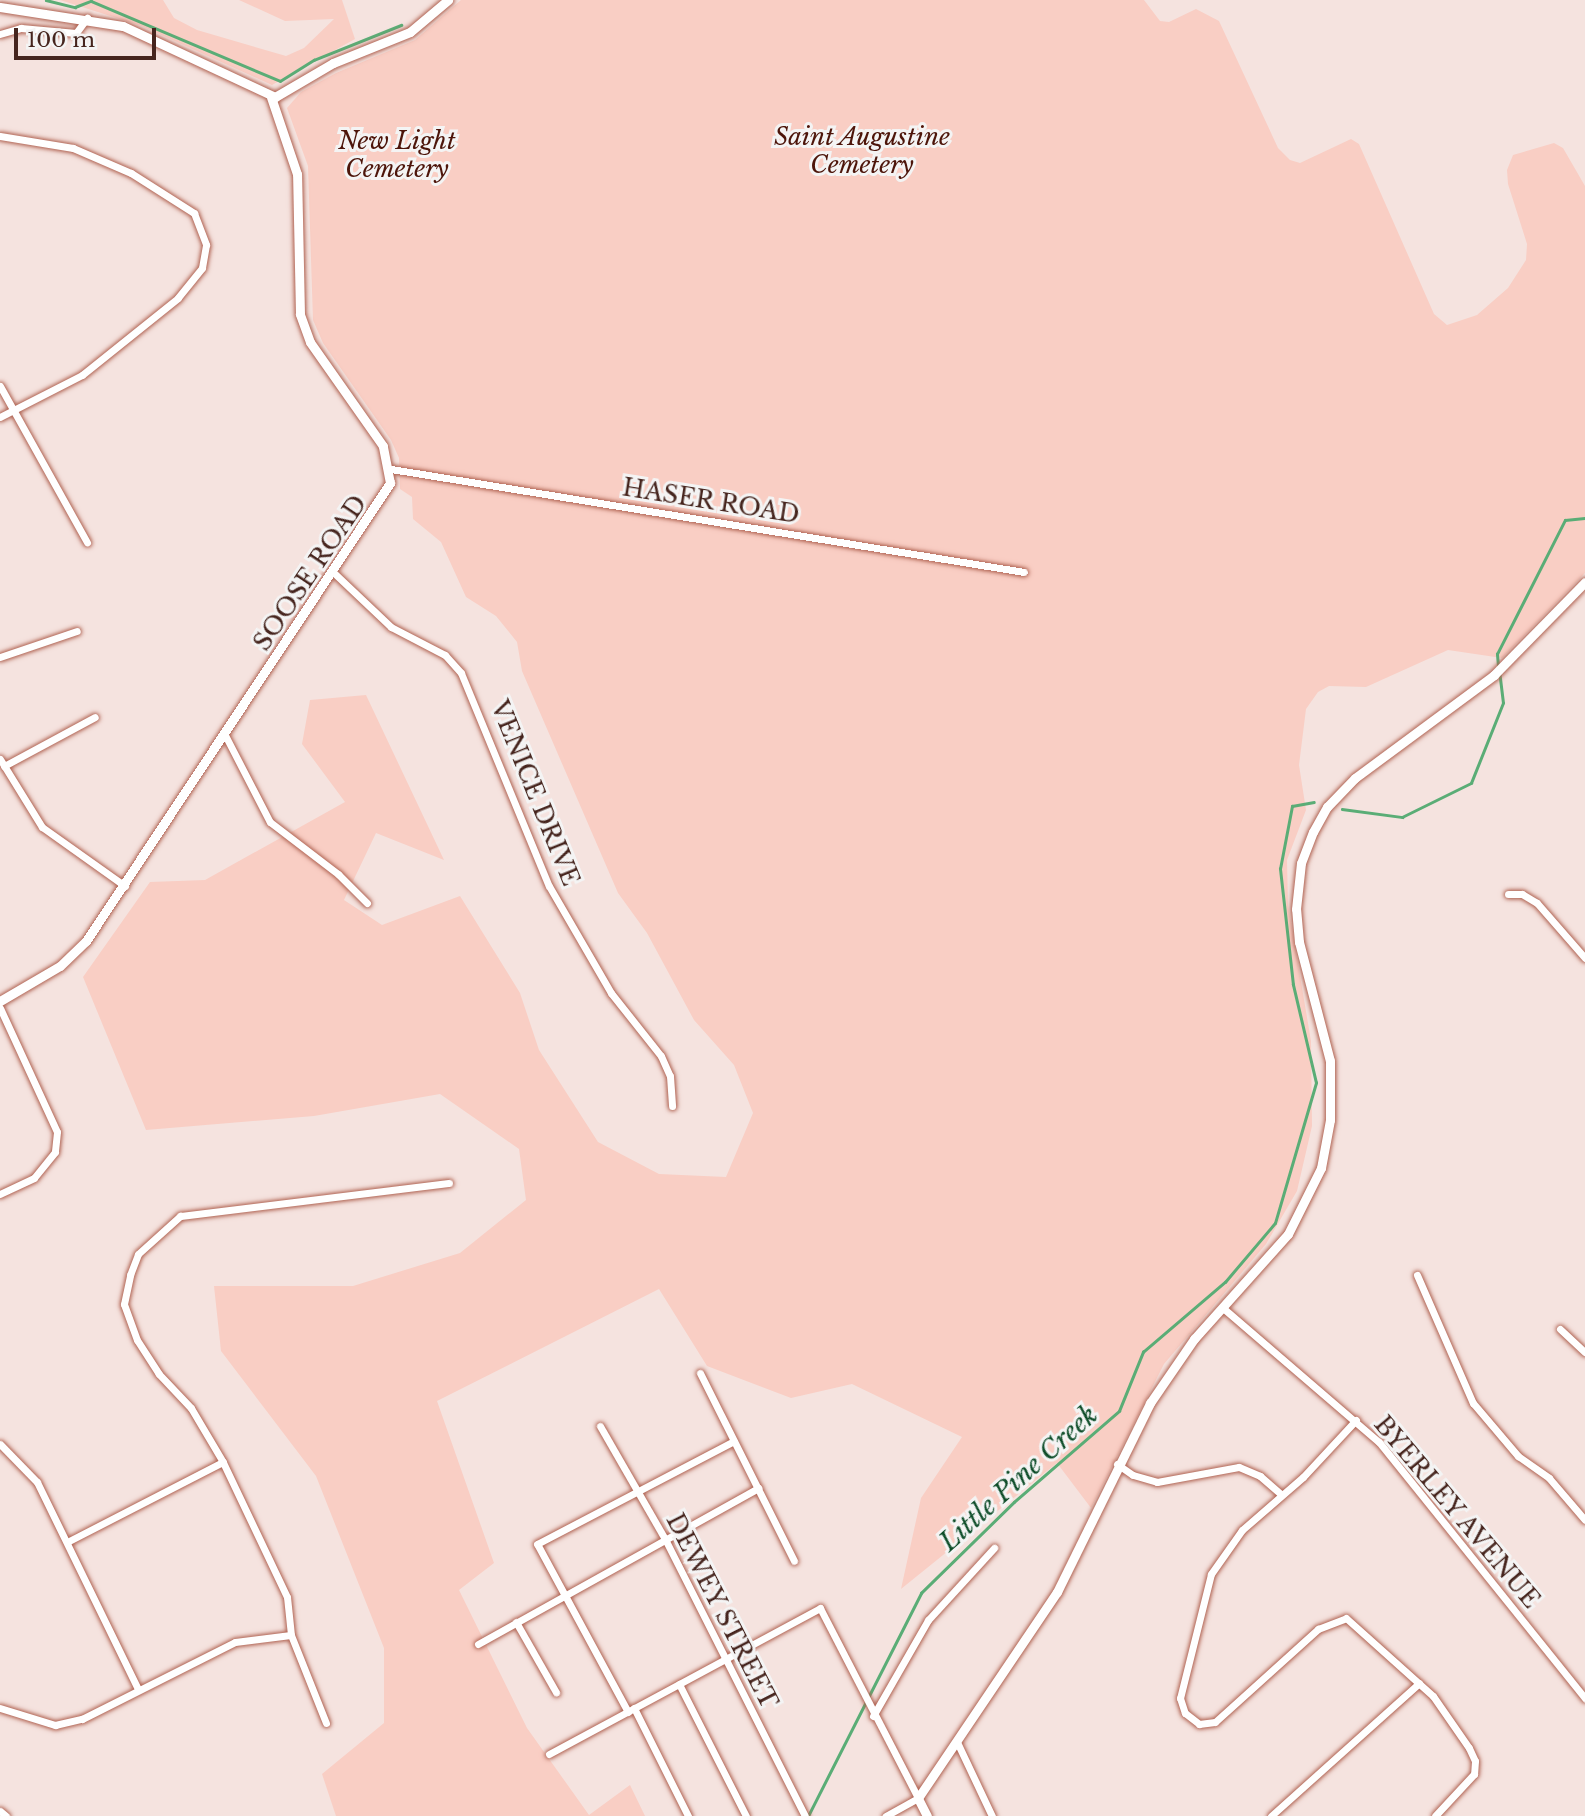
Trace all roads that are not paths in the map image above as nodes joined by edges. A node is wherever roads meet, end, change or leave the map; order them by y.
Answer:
1 (449, 0) edge
2 (0, 7) edge
3 (87, 17) junction
4 (0, 34) edge
5 (271, 97) junction
6 (0, 135) edge
7 (0, 386) edge
8 (13, 410) junction
9 (0, 416) edge
10 (391, 469) junction
11 (87, 542) dead end
12 (333, 572) junction
13 (1024, 572) dead end
14 (1585, 582) edge
15 (77, 631) dead end
16 (0, 657) edge
17 (95, 717) dead end
18 (225, 735) junction
19 (2, 763) edge
20 (125, 886) junction
21 (1508, 894) dead end
22 (367, 904) dead end
23 (1584, 957) edge
24 (0, 1001) edge
25 (0, 1008) edge
26 (672, 1106) dead end
27 (449, 1183) dead end
28 (0, 1194) edge
29 (1417, 1275) dead end
30 (1223, 1308) junction
31 (1560, 1329) dead end
32 (1585, 1352) edge
33 (700, 1373) dead end
34 (1356, 1420) junction
35 (600, 1426) dead end
36 (734, 1441) junction
37 (0, 1444) edge
38 (223, 1462) junction
39 (1118, 1464) junction
40 (758, 1488) junction
41 (637, 1492) junction
42 (1281, 1494) junction
43 (1585, 1520) edge
44 (665, 1539) junction
45 (69, 1541) junction
46 (994, 1548) dead end
47 (794, 1561) dead end
48 (565, 1596) junction
49 (516, 1622) junction
50 (291, 1635) junction
51 (478, 1644) dead end
52 (726, 1659) junction
53 (1419, 1683) junction
54 (679, 1684) junction
55 (138, 1689) junction
56 (555, 1692) dead end
57 (1585, 1698) edge
58 (0, 1708) edge
59 (631, 1710) junction
60 (873, 1716) junction
61 (326, 1723) dead end
62 (957, 1742) junction
63 (549, 1754) dead end
64 (918, 1798) junction
65 (0, 1811) edge
66 (802, 1814) edge
67 (992, 1814) edge
68 (6, 1816) edge
69 (688, 1816) edge
70 (746, 1816) edge
71 (886, 1816) edge
72 (927, 1816) edge
73 (1271, 1816) edge
74 (1434, 1816) edge

1 - 5 street
2 - 3 street
3 - 4 street
3 - 5 street
5 - 10 street
6 - 8 street
7 - 8 street
8 - 9 street
8 - 11 street
10 - 12 street, SOOSE ROAD
10 - 13 street, HASER ROAD
12 - 18 street, SOOSE ROAD
12 - 26 street, VENICE DRIVE
14 - 30 street
15 - 16 street
17 - 19 street
18 - 20 street, SOOSE ROAD
18 - 22 street
19 - 20 street
20 - 24 street, SOOSE ROAD
21 - 23 street
25 - 28 street
27 - 38 street
29 - 43 street
30 - 34 street, BYERLEY AVENUE
30 - 39 street
31 - 32 street
33 - 36 street
34 - 42 street
34 - 57 street, BYERLEY AVENUE
35 - 41 street, DEWEY STREET
36 - 40 street
36 - 41 street
37 - 45 street
38 - 45 street
38 - 50 street
39 - 42 street
39 - 62 street
40 - 44 street
40 - 47 street
41 - 44 street, DEWEY STREET
41 - 48 street
42 - 53 street
44 - 48 street
44 - 52 street, DEWEY STREET
45 - 55 street
46 - 60 street
48 - 49 street
48 - 59 street
49 - 51 street
49 - 56 street
50 - 55 street
50 - 61 street
52 - 54 street
52 - 60 street
52 - 66 street, DEWEY STREET
53 - 73 street
53 - 74 street
54 - 59 street
54 - 70 street
55 - 58 street
59 - 63 street
59 - 69 street
60 - 64 street
62 - 64 street
62 - 67 street
64 - 71 street
64 - 72 street
65 - 68 street

